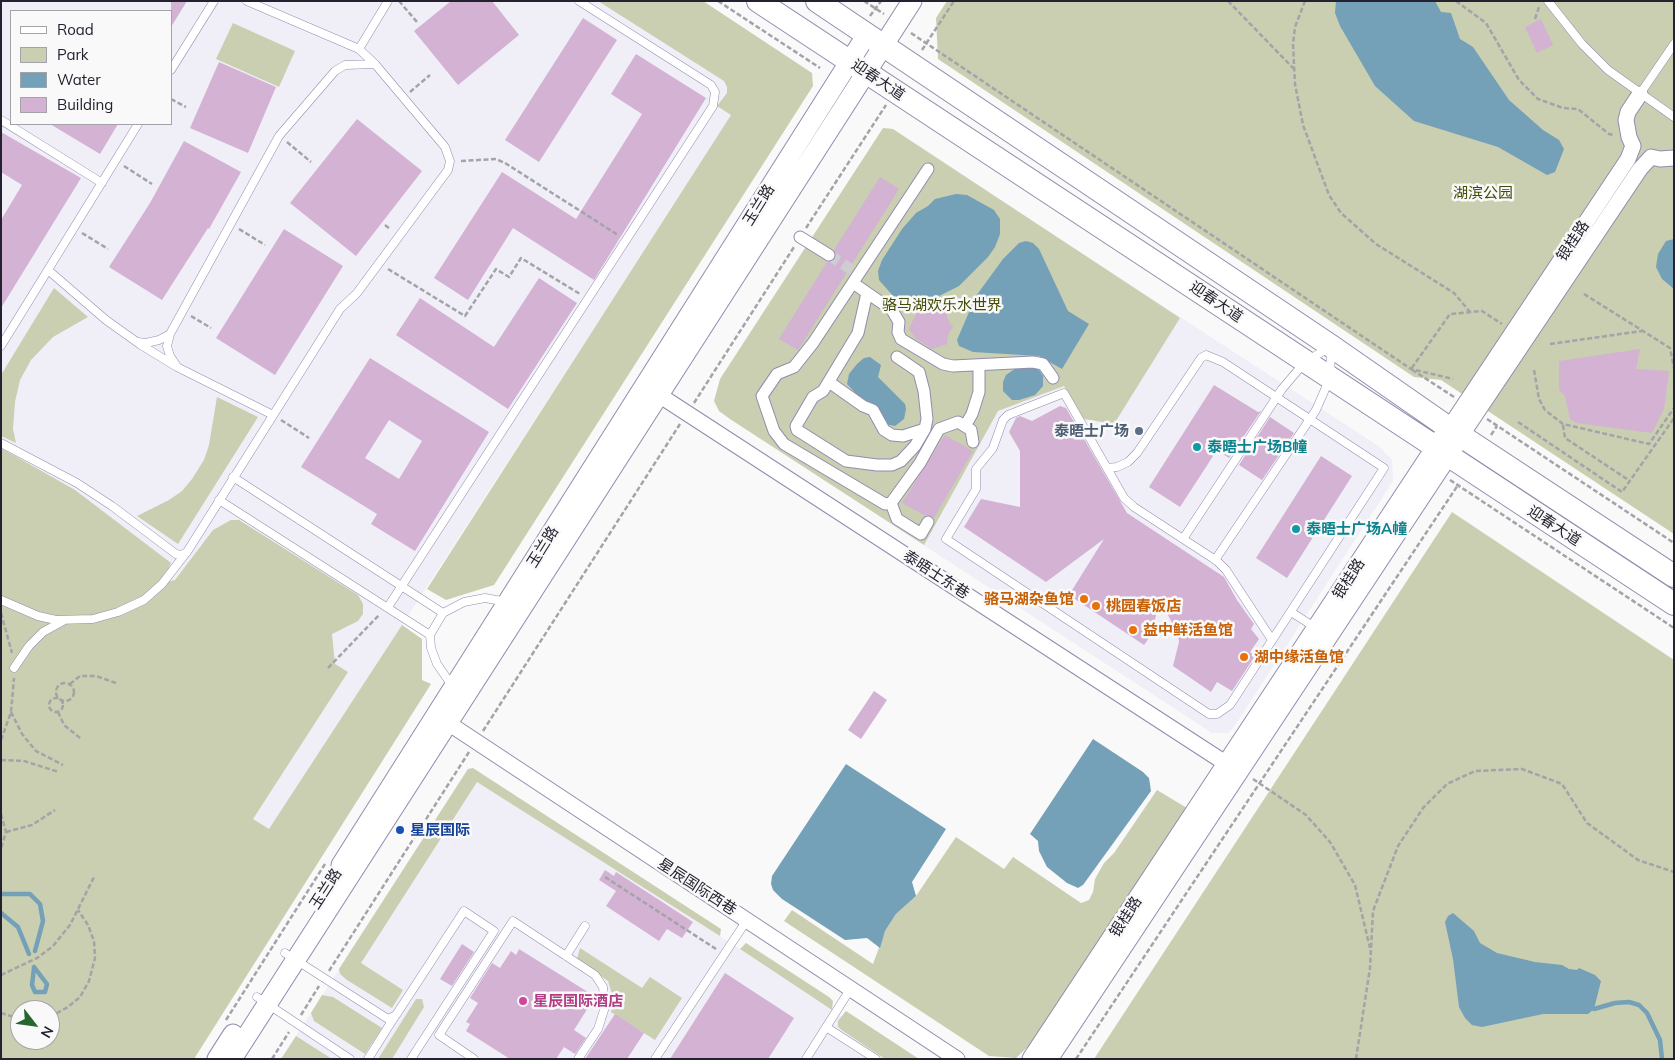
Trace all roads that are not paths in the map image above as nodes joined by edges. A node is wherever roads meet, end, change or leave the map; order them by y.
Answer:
1 (214, 1) edge
2 (247, 1) edge
3 (388, 1) edge
4 (579, 1) edge
5 (758, 1) edge
6 (817, 1) edge
7 (912, 1) edge
8 (1548, 1) edge
9 (875, 40) junction
10 (1674, 44) edge
11 (359, 49) junction
12 (375, 64) junction
13 (858, 67) junction
14 (172, 68) edge
15 (1640, 94) junction
16 (1673, 115) edge
17 (1, 120) edge
18 (137, 125) edge
19 (1631, 141) junction
20 (1651, 157) junction
21 (1674, 158) edge
22 (928, 169) dead end
23 (102, 183) junction
24 (800, 237) road end
25 (829, 255) tunnel mouth
26 (48, 270) junction
27 (854, 275) junction
28 (867, 292) junction
29 (1, 329) edge
30 (9, 333) junction
31 (170, 334) junction
32 (136, 342) junction
33 (1, 346) edge
34 (1331, 346) junction
35 (897, 357) dead end
36 (1305, 362) junction
37 (979, 365) junction
38 (177, 367) junction
39 (1053, 378) dead end
40 (1330, 378) junction
41 (829, 382) junction
42 (659, 395) junction
43 (1277, 397) junction
44 (273, 415) junction
45 (1309, 419) junction
46 (965, 426) junction
47 (925, 429) junction
48 (1455, 432) junction
49 (974, 442) dead end
50 (1, 444) edge
51 (1442, 451) junction
52 (1107, 468) junction
53 (233, 477) junction
54 (219, 500) junction
55 (892, 503) junction
56 (928, 522) dead end
57 (1183, 539) junction
58 (187, 552) junction
59 (1215, 560) junction
60 (1674, 576) edge
61 (401, 587) junction
62 (1, 600) edge
63 (516, 603) junction
64 (1674, 604) edge
65 (388, 607) junction
66 (1291, 612) junction
67 (443, 614) junction
68 (65, 620) junction
69 (1316, 628) junction
70 (430, 634) junction
71 (1272, 640) junction
72 (14, 668) dead end
73 (458, 694) junction
74 (442, 719) junction
75 (1235, 769) junction
76 (747, 920) junction
77 (584, 926) dead end
78 (290, 956) junction
79 (566, 956) junction
80 (851, 988) junction
81 (262, 1000) junction
82 (396, 1015) junction
83 (826, 1027) junction
84 (469, 1058) edge
85 (217, 1059) edge
86 (232, 1059) edge
87 (350, 1059) edge
88 (368, 1059) edge
89 (411, 1059) edge
90 (578, 1059) edge
91 (655, 1059) edge
92 (806, 1059) edge
93 (876, 1059) edge
94 (957, 1059) edge
95 (1032, 1059) edge
96 (1048, 1059) edge

1 - 14 lane
2 - 11 lane
3 - 11 lane
4 - 61 lane
5 - 13 main road, 迎春大道
6 - 9 main road, 迎春大道
7 - 9 street, 玉兰路
8 - 15 lane
9 - 13 street, 玉兰路
9 - 34 main road, 迎春大道
10 - 15 lane, 银桂路
11 - 12 lane
12 - 31 lane
12 - 44 lane
13 - 36 main road, 迎春大道
13 - 42 street, 玉兰路
13 - 63 street, 玉兰路
15 - 16 lane
15 - 19 street, 银桂路
17 - 23 lane
18 - 23 lane
19 - 20 street
19 - 48 street, 银桂路
20 - 21 street
20 - 48 street, 银桂路
22 - 27 street
23 - 26 lane
24 - 25 street
26 - 30 lane
26 - 32 lane
27 - 28 street
27 - 55 street
28 - 37 street
28 - 41 street
29 - 30 lane
30 - 33 lane
31 - 32 lane
31 - 38 lane
32 - 38 lane
34 - 36 lane
34 - 40 lane
34 - 48 main road, 迎春大道
35 - 47 street
36 - 40 main road, 迎春大道
36 - 43 lane
37 - 39 street
37 - 46 street
38 - 44 lane
40 - 45 lane
40 - 51 main road, 迎春大道
41 - 47 street
41 - 47 street
42 - 63 street, 玉兰路
42 - 75 street, 泰晤士东巷
43 - 45 lane
43 - 52 lane
43 - 57 lane
44 - 53 lane
45 - 59 lane
45 - 66 lane
46 - 49 street
46 - 55 street
48 - 51 street, 银桂路
48 - 60 main road, 迎春大道
50 - 58 lane
51 - 64 main road, 迎春大道
51 - 69 street, 银桂路
51 - 75 street, 银桂路
52 - 57 lane
52 - 71 lane
53 - 54 lane
53 - 61 lane
54 - 58 lane
54 - 65 lane
55 - 56 street
57 - 59 lane
58 - 68 lane
59 - 71 lane
61 - 65 lane
61 - 67 lane
62 - 68 lane
63 - 67 lane
63 - 73 street, 玉兰路
65 - 70 lane
66 - 69 lane
66 - 71 lane
67 - 70 lane
68 - 72 lane
69 - 75 street, 银桂路
70 - 73 lane
73 - 74 street, 玉兰路
74 - 76 street, 星辰国际西巷
74 - 78 street, 玉兰路
75 - 95 street, 银桂路
75 - 96 street, 银桂路
76 - 80 street, 星辰国际西巷
76 - 91 lane
77 - 79 lane
78 - 81 street, 玉兰路
78 - 82 lane
79 - 84 lane
79 - 90 lane
80 - 83 lane
80 - 94 street, 星辰国际西巷
81 - 85 street, 玉兰路
81 - 86 street, 玉兰路
81 - 87 lane
82 - 88 lane
82 - 89 lane
83 - 92 lane
83 - 93 lane

